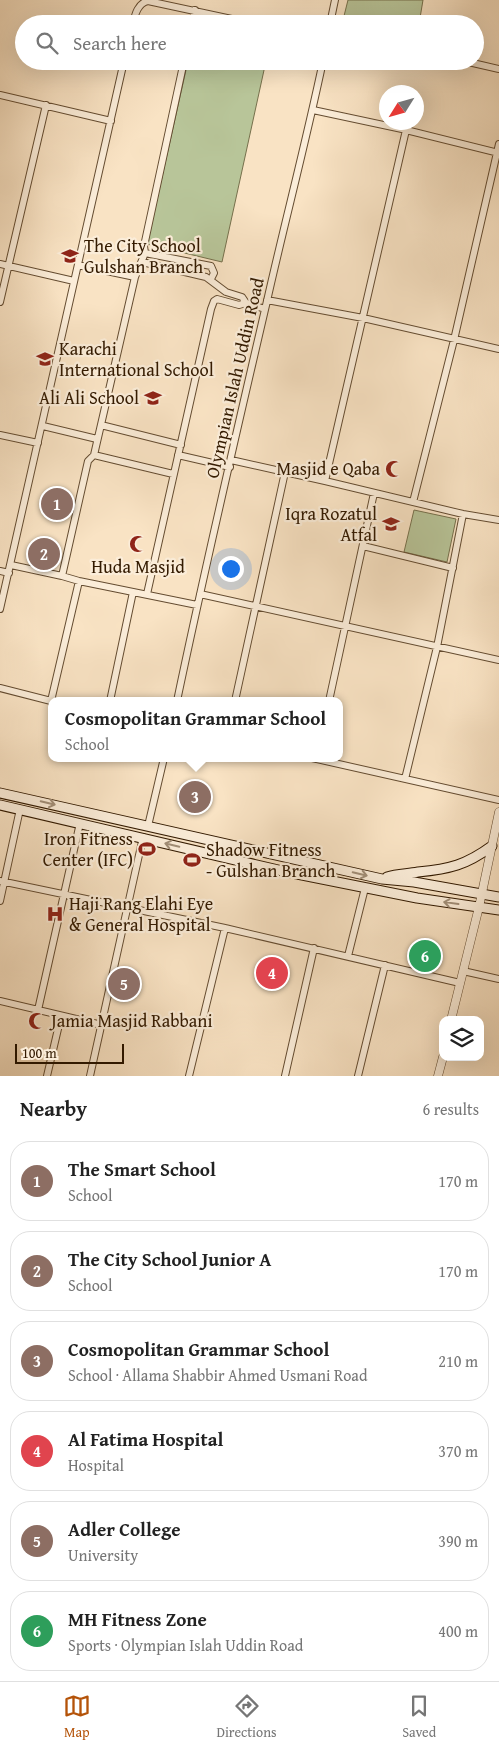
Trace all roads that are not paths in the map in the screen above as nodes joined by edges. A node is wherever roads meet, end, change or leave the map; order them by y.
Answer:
1 (335, 0) edge
2 (195, 10) junction
3 (136, 15) edge
4 (194, 15) edge
5 (216, 15) edge
6 (332, 15) edge
7 (484, 66) edge
8 (499, 69) edge
9 (122, 70) edge
10 (182, 70) edge
11 (321, 70) edge
12 (0, 95) edge
13 (46, 105) junction
14 (313, 110) junction
15 (111, 122) junction
16 (379, 124) edge
17 (406, 130) joint
18 (499, 144) edge
19 (498, 153) edge
20 (145, 253) junction
21 (142, 262) junction
22 (0, 264) edge
23 (78, 265) junction
24 (8, 266) junction
25 (136, 277) junction
26 (211, 279) junction
27 (74, 281) junction
28 (267, 300) junction
29 (0, 302) edge
30 (246, 303) junction
31 (265, 309) junction
32 (363, 318) junction
33 (454, 340) junction
34 (499, 349) edge
35 (101, 425) junction
36 (43, 426) junction
37 (0, 435) edge
38 (97, 439) junction
39 (38, 443) junction
40 (181, 445) junction
41 (178, 455) junction
42 (94, 456) junction
43 (230, 464) junction
44 (284, 472) junction
45 (173, 474) junction
46 (325, 481) junction
47 (374, 493) junction
48 (413, 502) junction
49 (463, 514) junction
50 (499, 520) edge
51 (364, 546) junction
52 (11, 565) junction
53 (454, 568) junction
54 (0, 571) edge
55 (9, 573) junction
56 (62, 576) junction
57 (79, 581) junction
58 (133, 592) junction
59 (147, 594) junction
60 (200, 594) junction
61 (197, 605) junction
62 (256, 607) junction
63 (0, 609) edge
64 (345, 626) junction
65 (436, 647) junction
66 (499, 660) edge
67 (0, 688) edge
68 (52, 697) edge
69 (111, 697) edge
70 (178, 697) edge
71 (236, 697) edge
72 (330, 697) edge
73 (48, 700) edge
74 (163, 762) edge
75 (328, 762) edge
76 (405, 779) junction
77 (0, 793) edge
78 (499, 800) edge
79 (0, 805) edge
80 (20, 810) junction
81 (499, 813) edge
82 (80, 823) junction
83 (148, 826) junction
84 (143, 838) junction
85 (492, 846) junction
86 (382, 879) junction
87 (2, 882) edge
88 (365, 888) junction
89 (481, 893) junction
90 (63, 894) junction
91 (499, 897) edge
92 (0, 901) edge
93 (128, 907) junction
94 (479, 907) junction
95 (499, 910) edge
96 (226, 928) junction
97 (314, 948) junction
98 (348, 956) junction
99 (384, 965) junction
100 (463, 971) junction
101 (499, 979) edge
102 (460, 983) junction
103 (0, 1001) edge
104 (38, 1010) junction
105 (61, 1016) junction
106 (452, 1016) edge
107 (102, 1025) junction
108 (442, 1061) edge
109 (47, 1076) edge
110 (90, 1076) edge
111 (189, 1076) edge
112 (285, 1076) edge
113 (358, 1076) edge
114 (438, 1076) edge

1 - 6 street
2 - 3 street
2 - 4 street
2 - 5 street
7 - 8 street
9 - 15 street
10 - 20 street
11 - 14 street, Olympian Islah Uddin Road
12 - 13 street
13 - 15 street
13 - 24 street
14 - 16 street
14 - 28 street, Olympian Islah Uddin Road
15 - 23 street
17 - 19 street
17 - 32 street
18 - 19 street
19 - 33 street
20 - 21 street
20 - 26 street
21 - 25 street
21 - 26 street
22 - 24 street
23 - 25 street
23 - 27 street
24 - 27 street
24 - 29 street
25 - 35 street
26 - 30 street
27 - 36 street
28 - 31 street, Olympian Islah Uddin Road
28 - 32 street
30 - 31 street
30 - 40 street
31 - 43 street, Olympian Islah Uddin Road
32 - 33 street
32 - 46 street
33 - 34 street
33 - 48 street
35 - 38 street
35 - 40 street
36 - 38 street
36 - 39 street
37 - 39 street
38 - 42 street
39 - 52 street
40 - 41 street
41 - 43 street
41 - 45 street
42 - 45 street
42 - 56 street
43 - 44 street
43 - 60 street, Olympian Islah Uddin Road
44 - 46 street
44 - 62 street
45 - 59 street
46 - 47 street
47 - 48 street
47 - 51 street
48 - 49 street
49 - 50 street
49 - 53 street
51 - 53 street
51 - 64 street
52 - 55 street
52 - 56 street
53 - 65 street
54 - 55 street
55 - 63 street
56 - 57 street
57 - 58 street
57 - 68 street
58 - 59 street
58 - 69 street
59 - 61 street
60 - 61 street, Olympian Islah Uddin Road
60 - 62 street
61 - 70 street, Olympian Islah Uddin Road
62 - 64 street
62 - 71 street
64 - 65 street
64 - 72 street
65 - 66 street
65 - 76 street
67 - 73 street
74 - 83 street
75 - 76 street
76 - 78 street
77 -> 83 main road
79 - 80 main road
80 - 82 main road
80 - 87 street
81 - 85 street
82 - 84 main road
82 - 90 street
83 -> 86 main road
88 -> 84 main road
84 - 93 street
85 - 86 main road
85 - 89 street
86 - 89 main road
87 - 90 street
87 - 92 street
94 -> 88 main road
88 - 98 street
89 - 91 main road
89 - 94 street
90 - 93 street
90 - 104 street
93 - 96 street
93 - 107 street
94 - 95 main road
94 - 100 street
96 - 97 street
96 - 111 street
97 - 98 street
97 - 112 street
98 - 99 street
99 - 102 street
99 - 113 street
100 - 101 street
100 - 102 street
102 - 106 street
103 - 104 street
104 - 105 street
105 - 107 street
105 - 109 street
107 - 110 street
108 - 114 street

